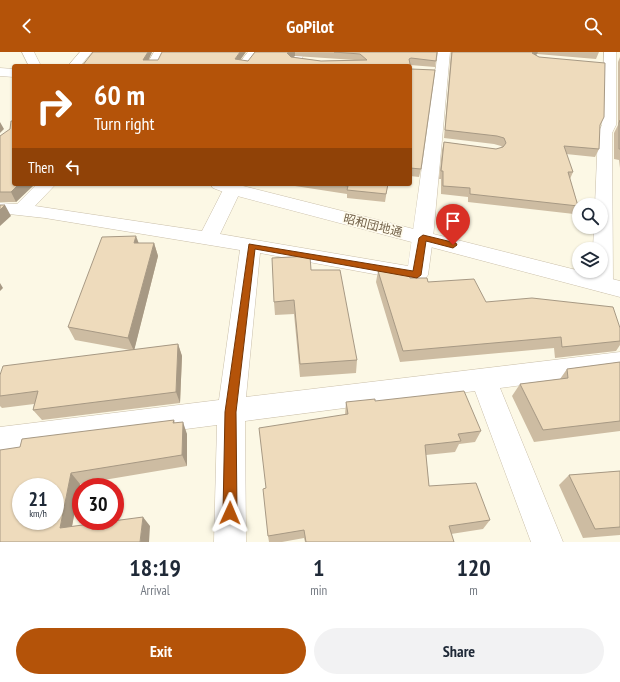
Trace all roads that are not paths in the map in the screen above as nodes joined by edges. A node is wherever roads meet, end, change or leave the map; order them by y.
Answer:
1 (28, 52) edge
2 (86, 52) edge
3 (160, 52) edge
4 (254, 52) edge
5 (444, 52) edge
6 (296, 60) edge
7 (605, 60) edge
8 (309, 62) edge
9 (34, 64) edge
10 (76, 64) edge
11 (153, 64) edge
12 (244, 64) edge
13 (0, 72) edge
14 (12, 73) edge
15 (615, 126) edge
16 (45, 186) edge
17 (229, 186) edge
18 (612, 193) edge
19 (0, 208) edge
20 (21, 210) junction
21 (208, 238) junction
22 (423, 238) junction
23 (252, 245) junction
24 (611, 286) edge
25 (620, 362) edge
26 (484, 380) junction
27 (231, 412) junction
28 (0, 440) edge
29 (230, 542) edge
30 (547, 542) edge

1 - 9 street
2 - 10 street
3 - 11 street
4 - 12 street
5 - 22 street
6 - 8 street
7 - 15 street
13 - 14 street
15 - 18 street
16 - 20 street
17 - 21 street
17 - 22 street, 昭和団地通
18 - 24 street
19 - 20 street
20 - 21 street
21 - 23 street
22 - 23 street
22 - 24 street, 昭和団地通
23 - 27 street
25 - 26 street
26 - 27 street
26 - 30 street
27 - 28 street
27 - 29 street

